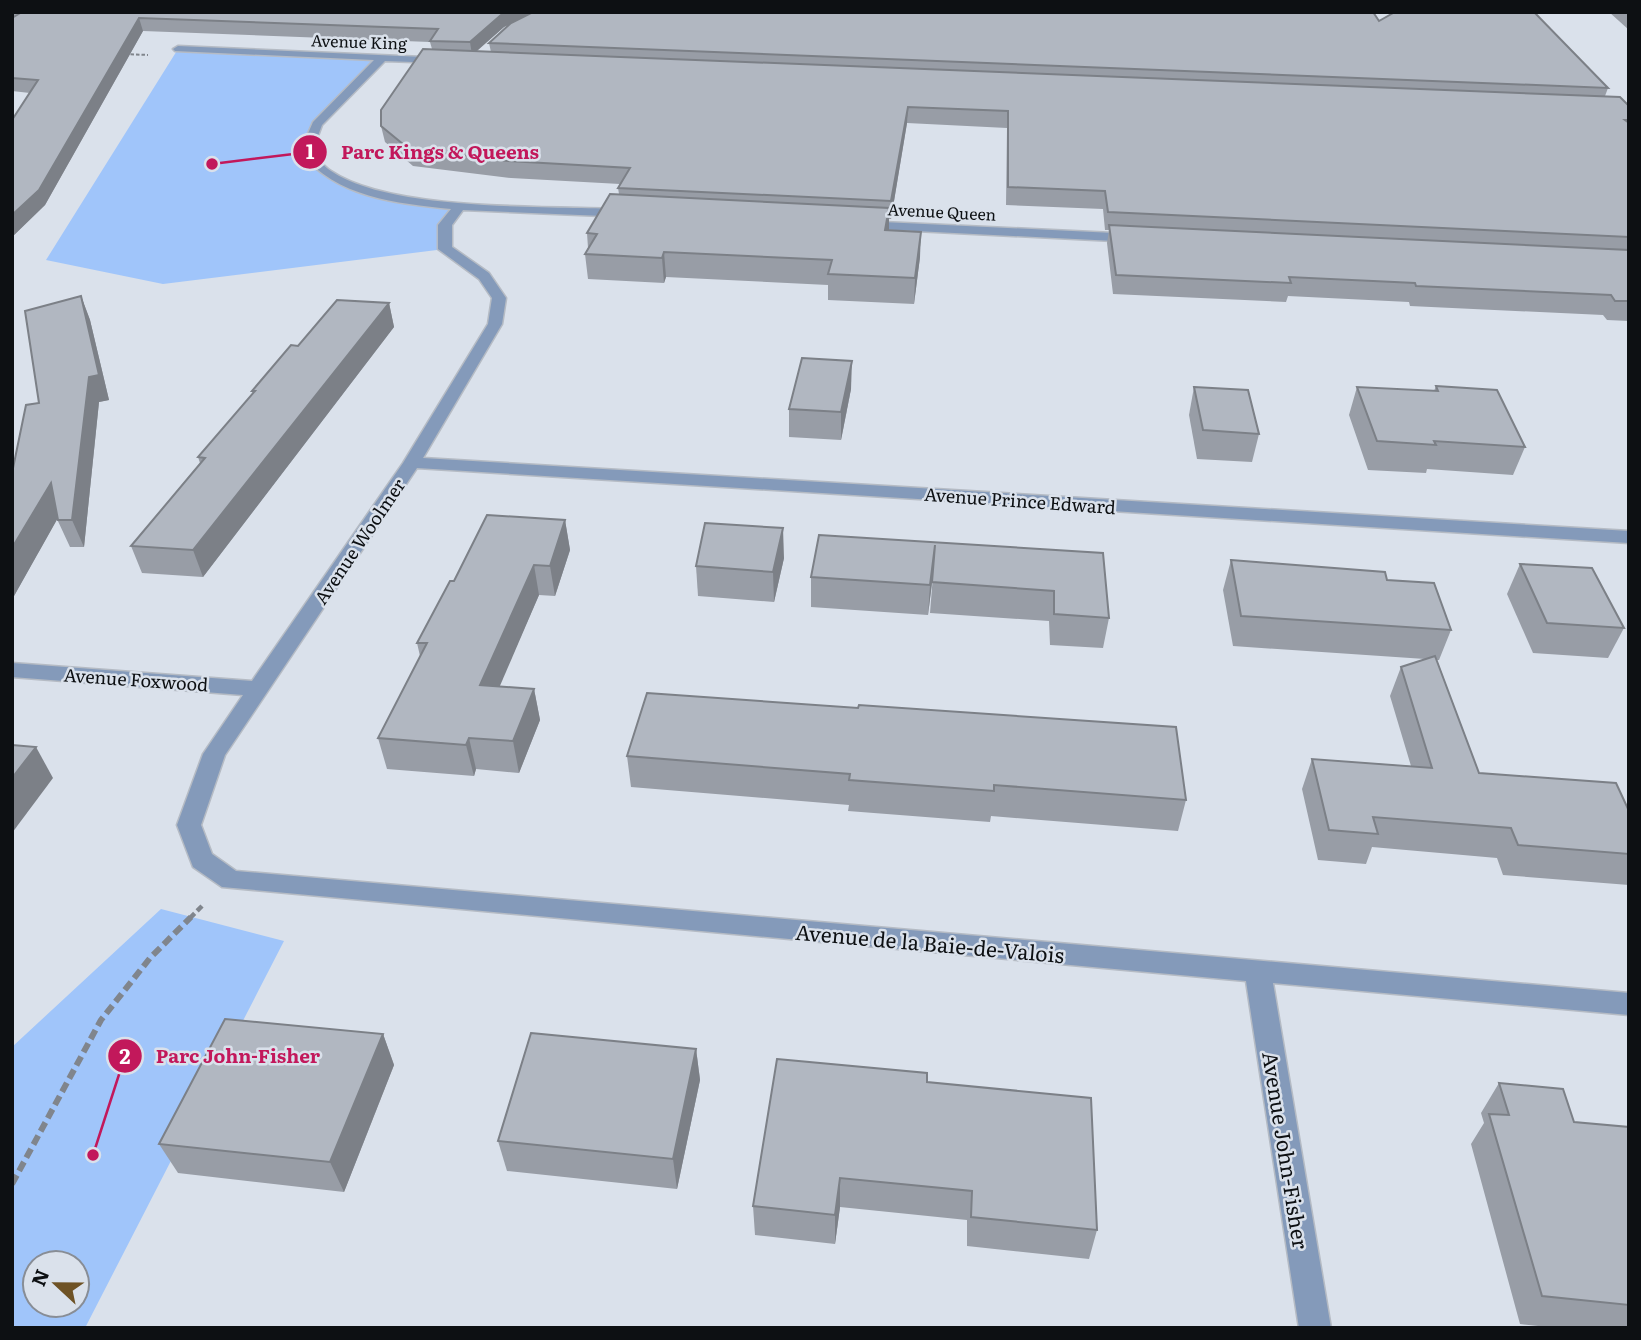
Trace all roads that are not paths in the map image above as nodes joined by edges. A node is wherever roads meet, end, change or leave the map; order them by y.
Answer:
1 (178, 50) dead end
2 (382, 58) junction
3 (449, 61) edge
4 (460, 205) junction
5 (641, 214) edge
6 (850, 224) edge
7 (1142, 239) edge
8 (412, 463) junction
9 (1629, 537) edge
10 (12, 670) edge
11 (260, 689) junction
12 (231, 880) joint
13 (1258, 972) junction
14 (1629, 1004) edge
15 (1315, 1328) edge

1 - 2 street, Avenue King
2 - 3 street, Avenue King
2 - 4 street
4 - 5 street
4 - 8 street, Avenue Woolmer
6 - 7 street, Avenue Queen
8 - 9 street, Avenue Prince Edward
8 - 11 street, Avenue Woolmer
10 - 11 street, Avenue Foxwood
11 - 12 street, Avenue Woolmer
12 - 13 street, Avenue de la Baie-de-Valois
13 - 14 street, Avenue de la Baie-de-Valois
13 - 15 street, Avenue John-Fisher

